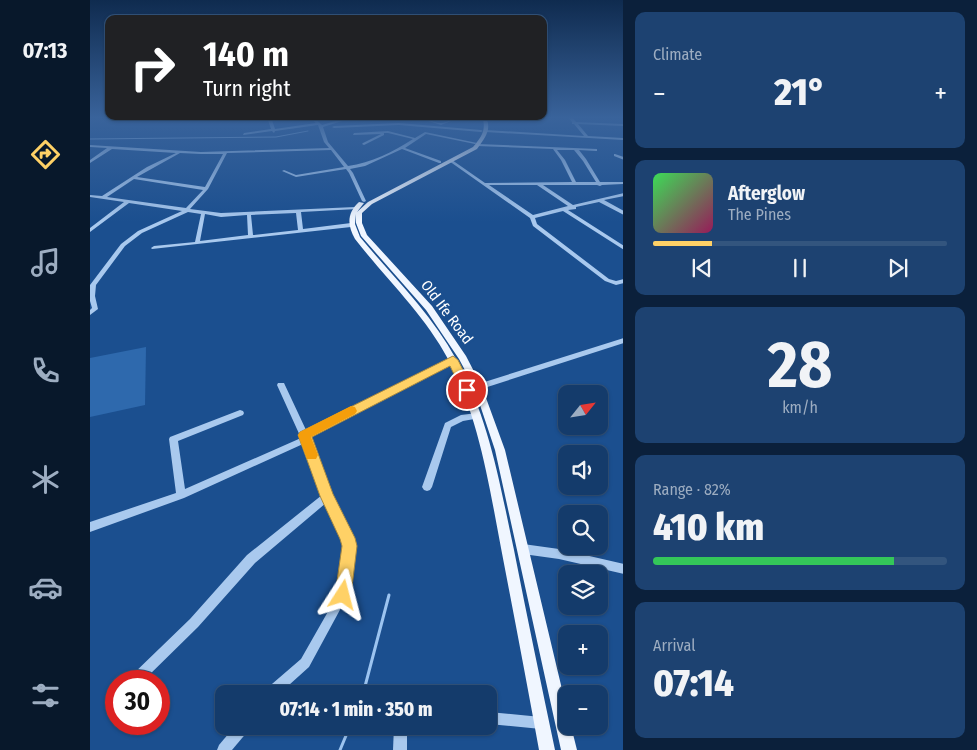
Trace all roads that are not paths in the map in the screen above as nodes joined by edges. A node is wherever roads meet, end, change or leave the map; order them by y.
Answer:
1 (105, 152) edge
2 (168, 152) edge
3 (252, 152) edge
4 (335, 152) edge
5 (393, 152) edge
6 (413, 152) edge
7 (465, 152) edge
8 (557, 152) edge
9 (577, 152) edge
10 (179, 153) junction
11 (225, 153) junction
12 (616, 155) dead end
13 (457, 158) junction
14 (623, 159) edge
15 (90, 162) edge
16 (440, 162) junction
17 (348, 168) junction
18 (284, 170) dead end
19 (134, 178) junction
20 (623, 183) edge
21 (486, 184) junction
22 (539, 184) junction
23 (575, 184) junction
24 (600, 184) junction
25 (206, 189) junction
26 (623, 194) edge
27 (91, 196) edge
28 (102, 198) junction
29 (600, 200) junction
30 (364, 201) junction
31 (129, 202) junction
32 (355, 208) junction
33 (574, 208) junction
34 (565, 210) junction
35 (186, 211) junction
36 (298, 212) junction
37 (204, 214) junction
38 (623, 214) edge
39 (249, 215) junction
40 (532, 217) junction
41 (351, 225) junction
42 (90, 230) edge
43 (301, 231) junction
44 (251, 237) junction
45 (197, 243) junction
46 (154, 248) dead end
47 (623, 249) edge
48 (90, 276) edge
49 (97, 277) junction
50 (623, 281) edge
51 (90, 313) edge
52 (623, 340) edge
53 (453, 360) junction
54 (281, 385) dead end
55 (478, 387) junction
56 (240, 413) dead end
57 (477, 416) junction
58 (305, 437) junction
59 (427, 487) dead end
60 (181, 495) junction
61 (327, 496) junction
62 (90, 527) edge
63 (506, 542) junction
64 (523, 547) junction
65 (623, 569) edge
66 (145, 670) edge
67 (279, 685) edge
68 (497, 719) edge
69 (541, 723) junction
70 (235, 735) edge
71 (401, 735) edge
72 (224, 750) edge
73 (400, 750) edge
74 (547, 750) edge
75 (569, 750) edge

1 - 15 street
2 - 10 street
3 - 11 street
4 - 17 street
5 - 17 street
6 - 16 street
7 - 13 main road, Old Ife Road
8 - 23 street
9 - 24 street
10 - 11 street
10 - 19 street
11 - 25 street
12 - 14 street
13 - 16 main road, Old Ife Road
13 - 21 street
13 - 55 main road, Old Ife Road
16 - 30 main road, Old Ife Road
17 - 18 street
17 - 30 street
19 - 25 street
19 - 28 street
20 - 24 street
21 - 22 street
21 - 40 street
22 - 23 street
22 - 33 street
23 - 24 street
25 - 35 street
26 - 29 street
27 - 28 street
28 - 31 street
29 - 33 street
29 - 38 street
30 - 32 main road, Old Ife Road
31 - 35 street
31 - 42 street
32 - 36 street
32 - 41 main road
33 - 34 street
34 - 40 street
34 - 47 street
35 - 37 street
35 - 49 street
36 - 39 street
36 - 43 street
37 - 39 street
37 - 45 street
39 - 44 street
40 - 50 street
41 - 43 street
41 - 53 main road, Old Ife Road
43 - 44 street
44 - 45 street
45 - 46 street
48 - 49 street
49 - 51 street
52 - 55 street
53 - 57 main road, Old Ife Road
53 - 58 street
54 - 58 street
55 - 64 main road, Old Ife Road
56 - 60 street
57 - 59 street
57 - 63 main road, Old Ife Road
58 - 60 street
58 - 61 street
60 - 62 street
61 - 66 street
61 - 67 street
63 - 64 main road
63 - 69 main road, Old Ife Road
64 - 65 street
64 - 75 main road, Old Ife Road
68 - 69 street
69 - 74 main road, Old Ife Road
70 - 72 street
71 - 73 street

